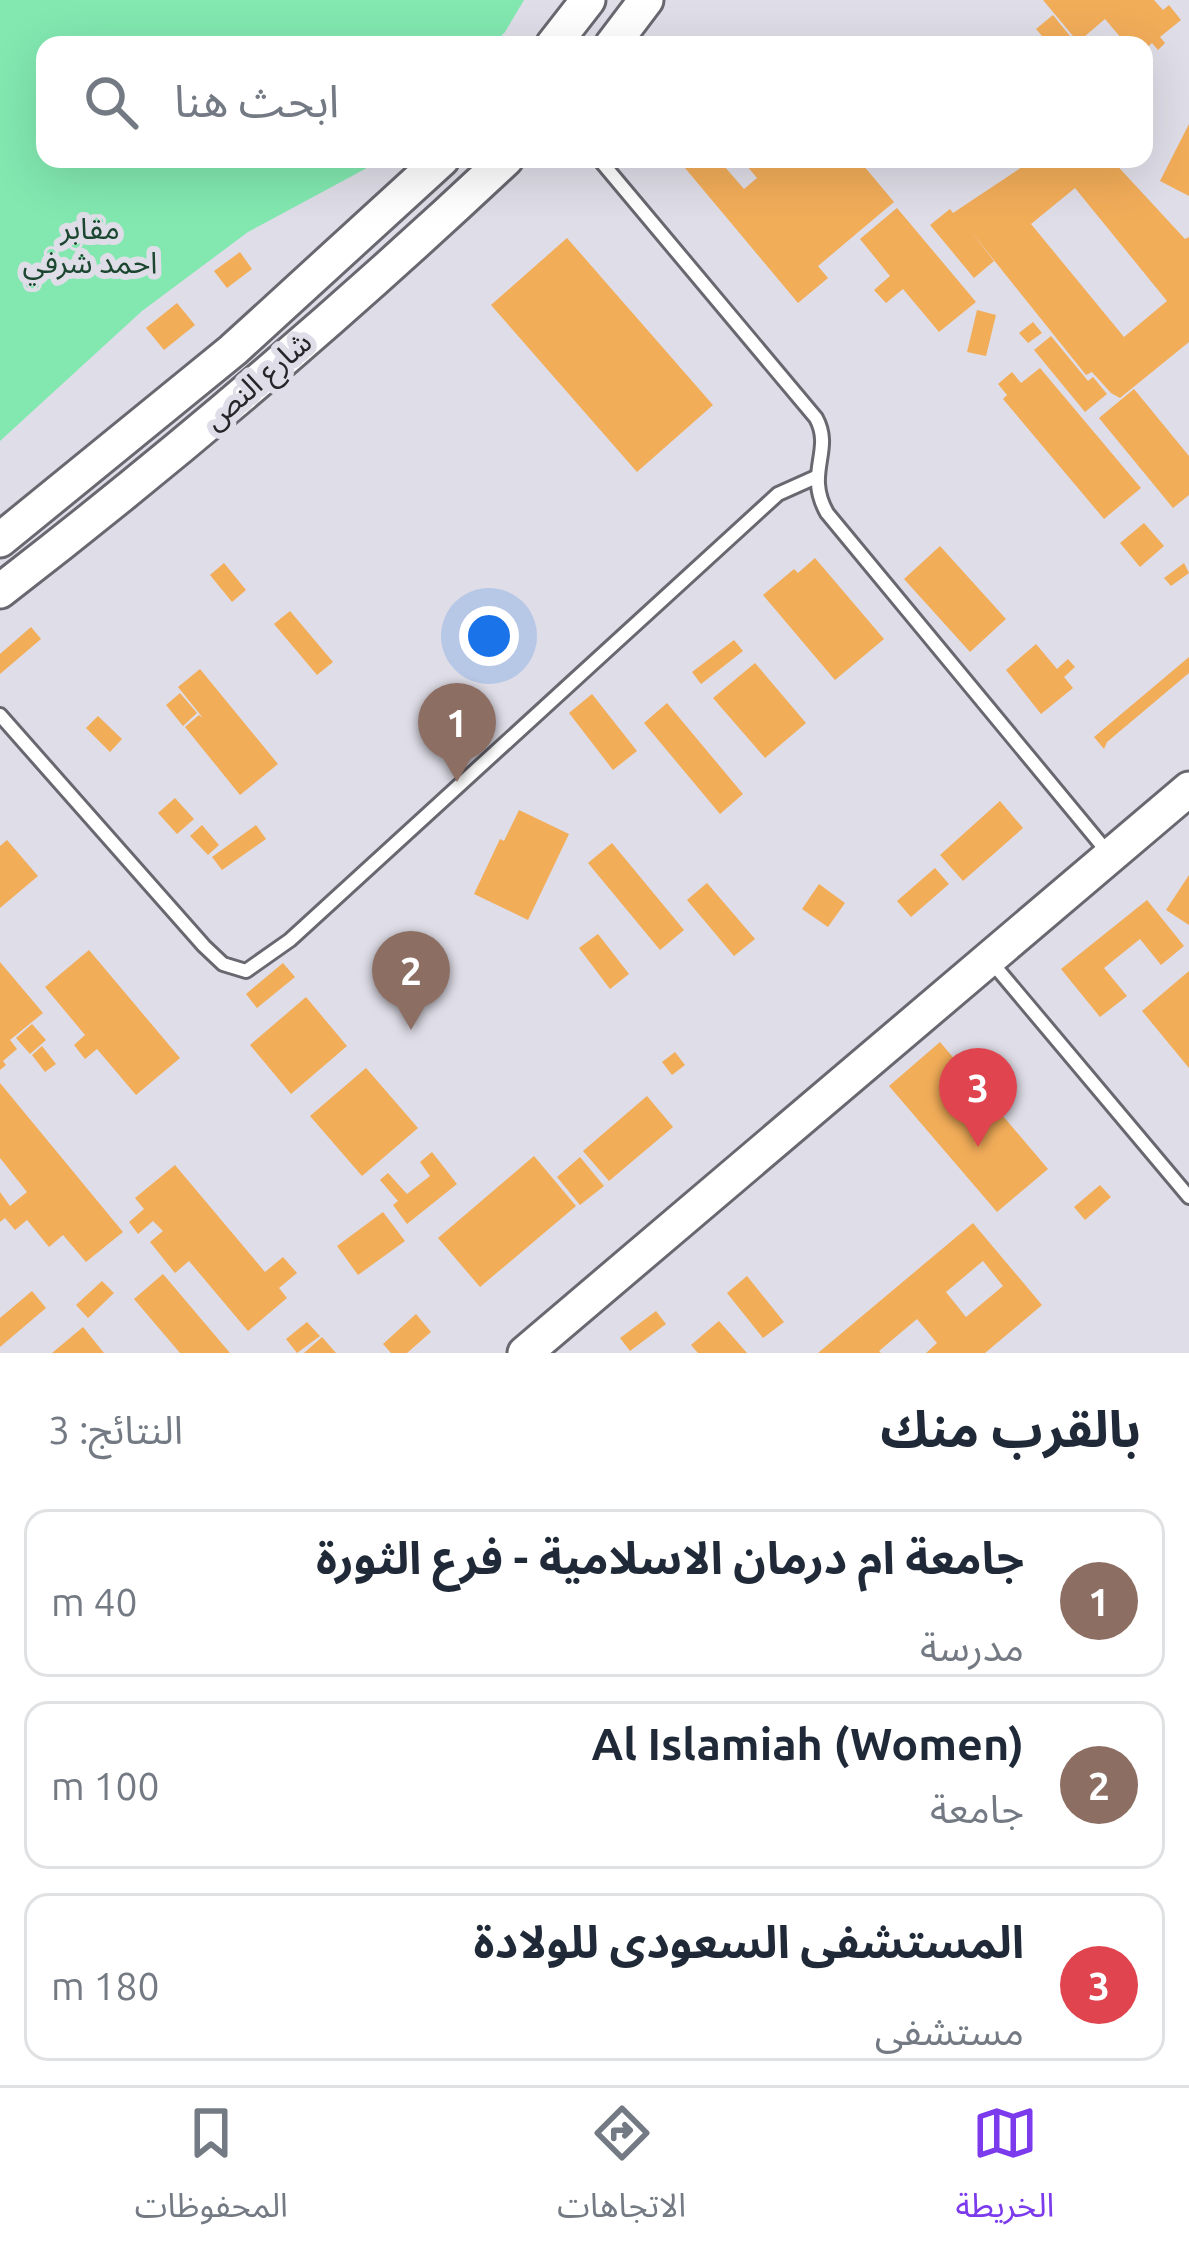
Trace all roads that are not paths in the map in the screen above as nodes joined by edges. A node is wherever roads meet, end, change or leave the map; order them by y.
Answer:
1 (588, 0) edge
2 (646, 0) edge
3 (561, 36) edge
4 (619, 36) edge
5 (432, 168) edge
6 (496, 168) edge
7 (607, 168) edge
8 (816, 477) junction
9 (0, 540) edge
10 (0, 591) edge
11 (0, 715) edge
12 (1189, 789) edge
13 (1110, 855) junction
14 (989, 959) junction
15 (1189, 1197) edge
16 (525, 1353) edge

1 - 3 main road
2 - 4 main road
5 - 9 main road, شارع النص
6 - 10 main road, شارع النص
7 - 8 lane
8 - 11 lane
8 - 13 lane
12 - 13 main road
13 - 14 main road
14 - 15 lane
14 - 16 main road

